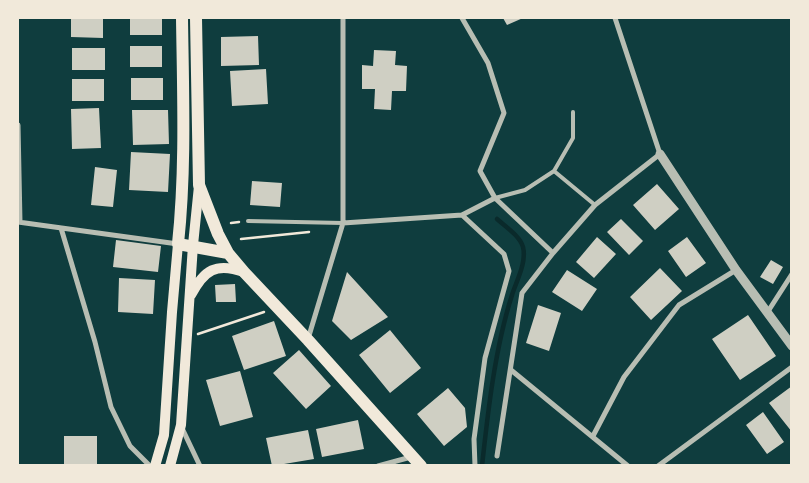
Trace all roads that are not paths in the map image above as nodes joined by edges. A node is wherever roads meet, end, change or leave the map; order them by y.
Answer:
1 (182, 18) edge
2 (196, 18) edge
3 (343, 18) edge
4 (462, 18) edge
5 (615, 18) edge
6 (573, 112) dead end
7 (18, 125) edge
8 (660, 154) junction
9 (554, 171) junction
10 (199, 186) junction
11 (495, 198) junction
12 (595, 205) junction
13 (462, 215) junction
14 (248, 221) dead end
15 (19, 222) edge
16 (343, 223) junction
17 (61, 228) junction
18 (178, 244) junction
19 (193, 245) junction
20 (228, 253) junction
21 (552, 253) junction
22 (736, 270) junction
23 (244, 272) junction
24 (792, 274) edge
25 (190, 298) junction
26 (767, 313) junction
27 (308, 340) junction
28 (792, 346) edge
29 (792, 366) edge
30 (511, 370) junction
31 (181, 426) junction
32 (593, 436) junction
33 (497, 456) dead end
34 (416, 461) edge
35 (660, 465) edge
36 (150, 466) edge
37 (155, 466) edge
38 (170, 466) edge
39 (200, 466) edge
40 (378, 466) edge
41 (476, 466) edge
42 (628, 466) edge

1 - 18 main road
2 - 10 main road
3 - 16 street
4 - 11 street
5 - 8 street
6 - 9 lane
7 - 15 street
8 - 12 street
8 - 22 street
9 - 11 lane
9 - 12 lane
10 - 19 main road
10 - 20 main road
11 - 13 street
11 - 21 street
12 - 21 street
13 - 16 street
13 - 41 street
14 - 16 lane
15 - 17 street
16 - 27 street
17 - 18 street
17 - 36 street
18 - 19 main road
18 - 37 main road
19 - 20 main road
19 - 25 main road
20 - 23 main road
21 - 30 street
22 - 26 street
22 - 32 street
23 - 25 main road
23 - 27 main road
24 - 26 street
25 - 31 main road
26 - 28 street
27 - 34 main road
29 - 35 street
30 - 32 street
30 - 33 street
31 - 38 main road
31 - 39 street
32 - 42 street
34 - 40 street

